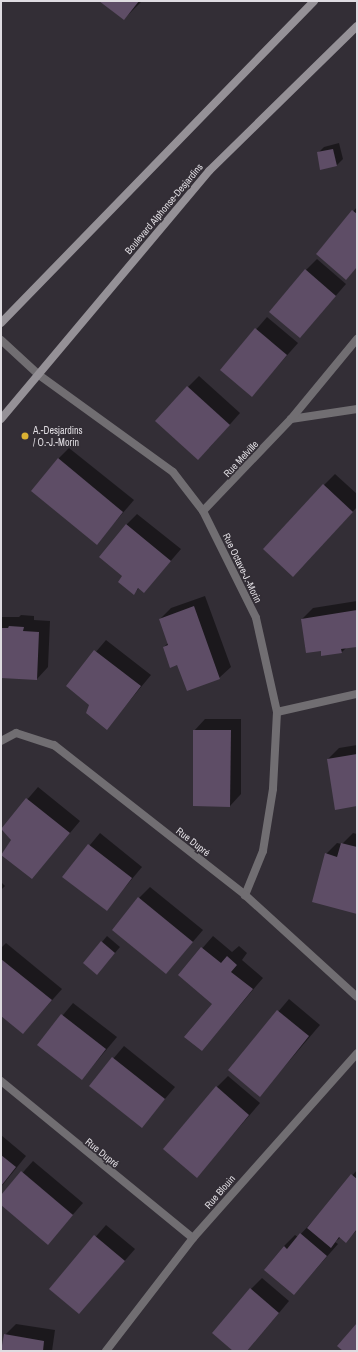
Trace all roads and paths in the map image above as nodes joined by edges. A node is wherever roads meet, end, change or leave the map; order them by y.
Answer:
1 (314, 1) edge
2 (357, 26) edge
3 (1, 323) edge
4 (357, 339) edge
5 (1, 340) edge
6 (39, 375) junction
7 (357, 409) edge
8 (1, 419) edge
9 (291, 419) junction
10 (203, 511) junction
11 (357, 694) edge
12 (277, 712) junction
13 (1, 741) edge
14 (244, 895) junction
15 (357, 997) edge
16 (357, 1053) edge
17 (1, 1081) edge
18 (193, 1238) junction
19 (106, 1351) edge

1 - 3 main road
2 - 6 main road, Boulevard Alphonse-Desjardins
4 - 9 street, Rue Melville
5 - 6 street, Rue Octave-J.-Morin
6 - 8 main road, Boulevard Alphonse-Desjardins
6 - 10 street, Rue Octave-J.-Morin
7 - 9 street
9 - 10 street, Rue Melville
10 - 12 street, Rue Octave-J.-Morin
11 - 12 street
12 - 14 street, Rue Octave-J.-Morin
13 - 14 street, Rue Dupré
14 - 15 street, Rue Dupré
16 - 18 street, Rue Blouin
17 - 18 street, Rue Dupré
18 - 19 street, Rue Blouin

